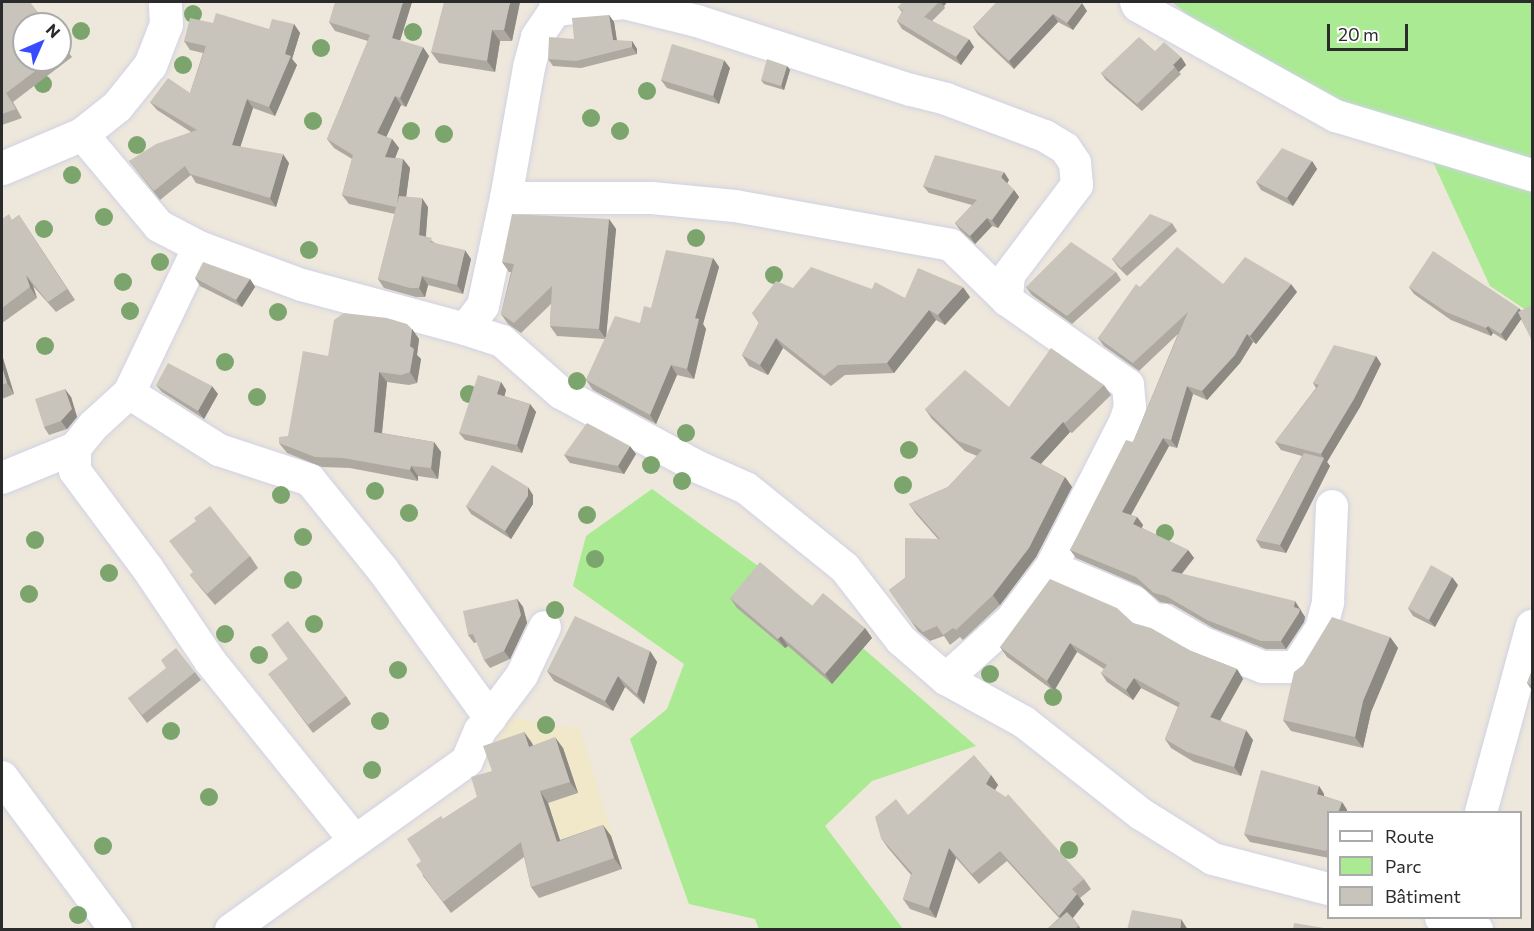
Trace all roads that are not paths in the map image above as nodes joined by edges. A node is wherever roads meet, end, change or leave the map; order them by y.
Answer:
1 (165, 2) edge
2 (1136, 2) edge
3 (556, 6) edge
4 (82, 134) junction
5 (2, 168) edge
6 (1533, 175) edge
7 (506, 198) junction
8 (199, 247) junction
9 (1007, 300) junction
10 (465, 329) junction
11 (129, 393) junction
12 (75, 448) junction
13 (2, 478) edge
14 (1332, 506) dead end
15 (1051, 567) junction
16 (1533, 626) edge
17 (545, 627) dead end
18 (946, 679) junction
19 (490, 718) junction
20 (2, 777) edge
21 (1482, 811) edge
22 (355, 841) junction
23 (1327, 888) edge
24 (116, 930) edge
25 (231, 930) edge

1 - 4 main road
2 - 6 street
3 - 7 street
3 - 9 street
4 - 5 main road
4 - 8 street
7 - 9 street
7 - 10 street
8 - 10 street
8 - 11 street
9 - 15 street
10 - 18 street
11 - 12 street
11 - 19 street
12 - 13 street
12 - 22 street
14 - 15 street
15 - 18 street
16 - 21 street
17 - 19 street
18 - 23 street
19 - 22 street
20 - 24 street
22 - 25 street

